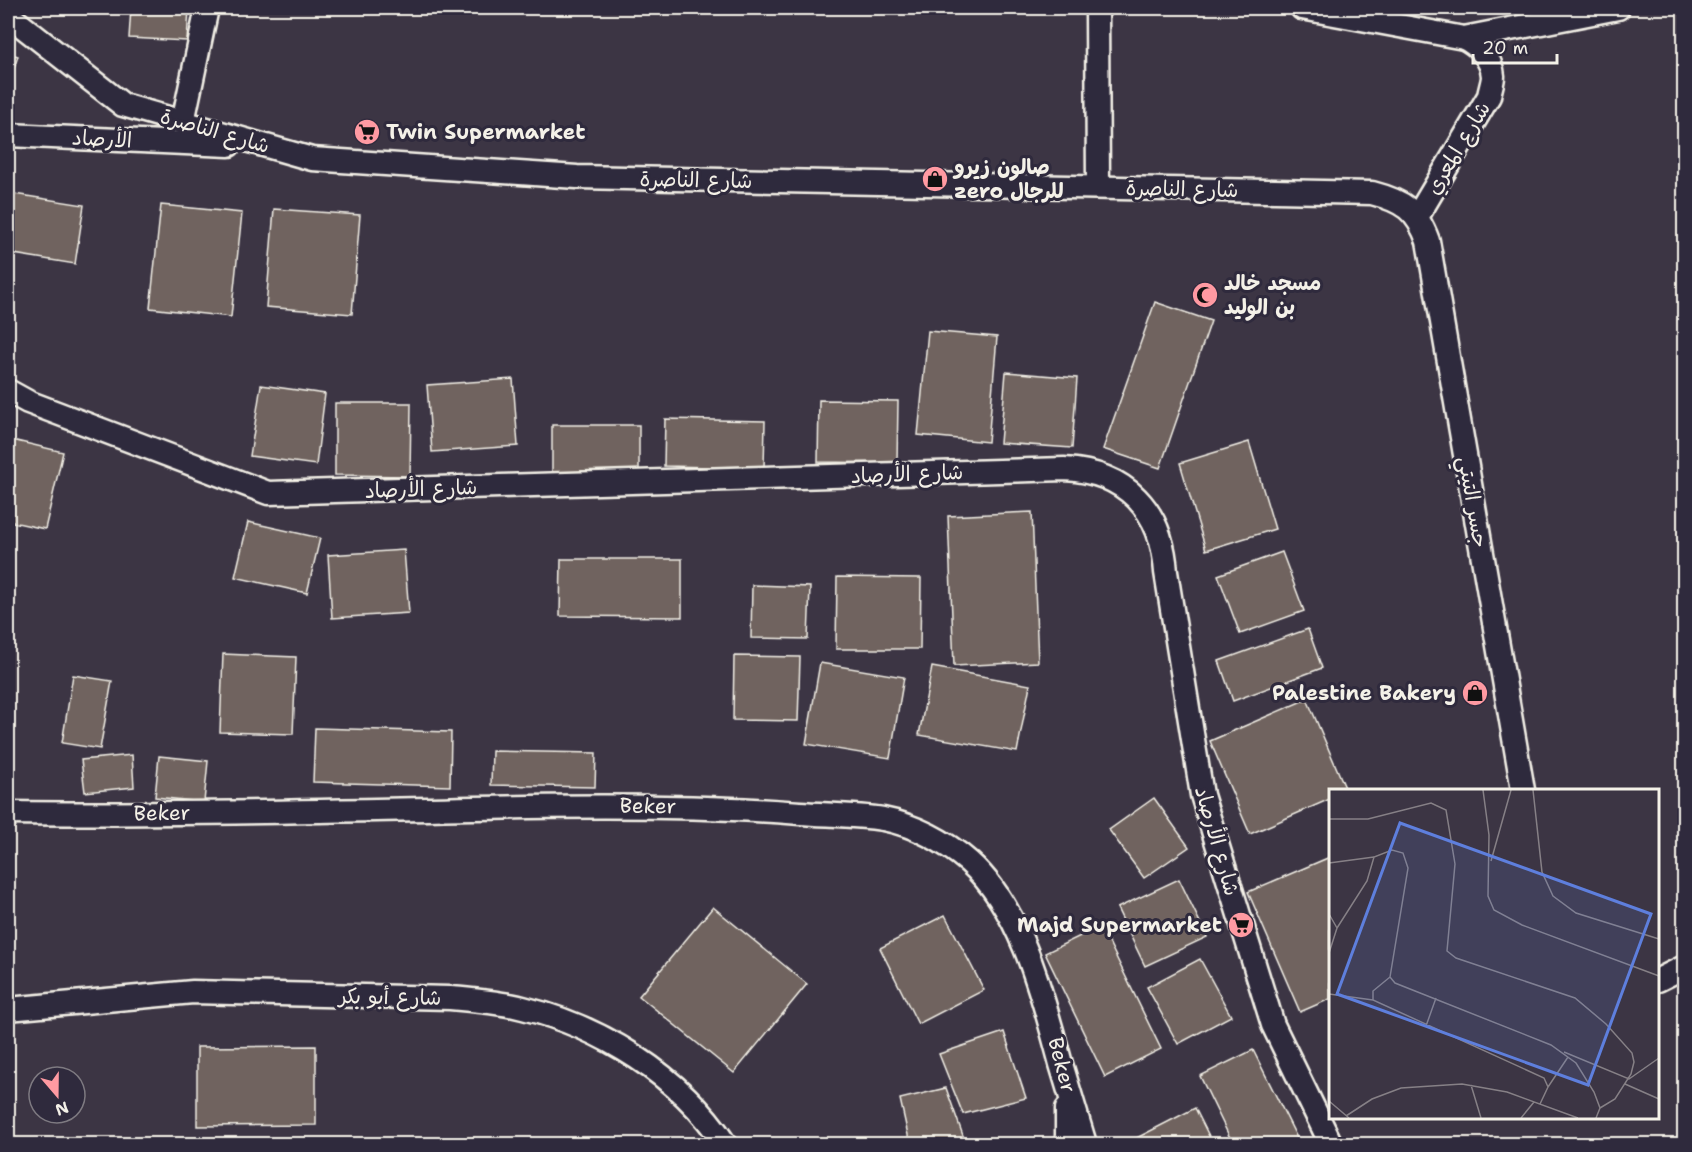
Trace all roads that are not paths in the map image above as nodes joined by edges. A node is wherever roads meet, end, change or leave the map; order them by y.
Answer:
1 (207, 8) edge
2 (1097, 8) edge
3 (1302, 8) edge
4 (1618, 8) edge
5 (8, 15) edge
6 (1464, 38) junction
7 (183, 122) junction
8 (8, 135) edge
9 (269, 147) junction
10 (1098, 187) junction
11 (1417, 217) junction
12 (8, 391) edge
13 (1523, 789) edge
14 (8, 813) edge
15 (1684, 967) edge
16 (1659, 980) edge
17 (8, 1010) edge
18 (1066, 1083) junction
19 (725, 1144) edge
20 (1067, 1144) edge
21 (1084, 1144) edge
22 (1332, 1144) edge

1 - 7 street
2 - 10 street
3 - 6 street
4 - 6 street
5 - 7 street, شارع الناصرة
6 - 11 street, شارع المعري
7 - 9 street, شارع الناصرة
8 - 9 street, الأرصاد
9 - 10 street, شارع الناصرة
10 - 11 street, شارع الناصرة
11 - 13 street, جسر التيتي
12 - 22 street, شارع الأرصاد
14 - 18 street, Beker
15 - 16 street
17 - 19 street, شارع أبو بكر
18 - 20 street
18 - 21 street, Beker

